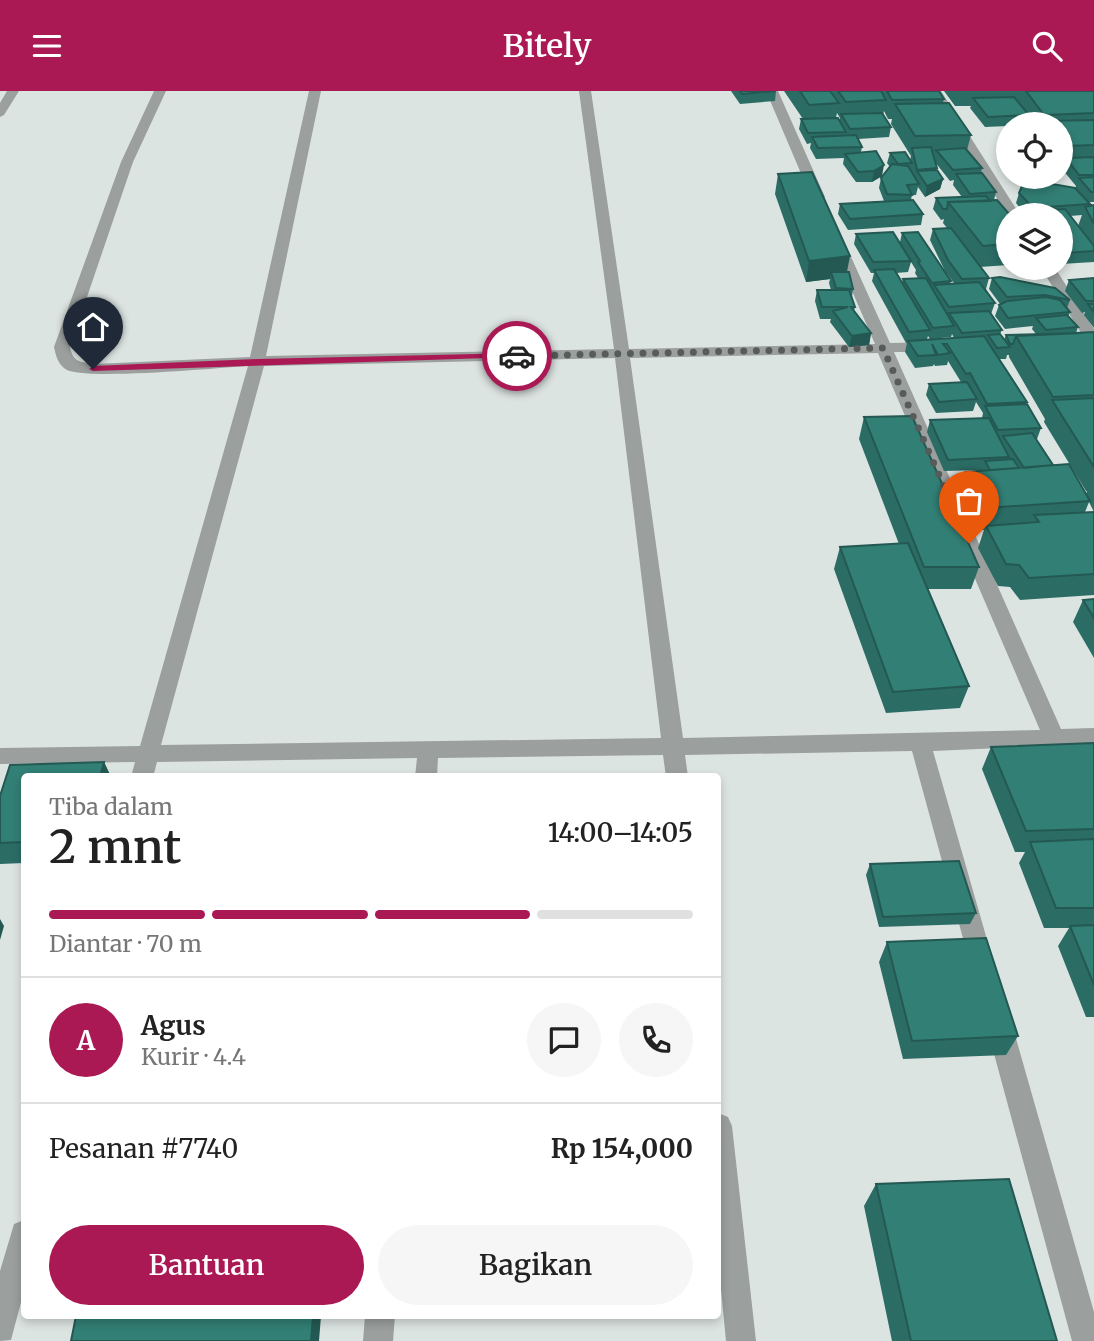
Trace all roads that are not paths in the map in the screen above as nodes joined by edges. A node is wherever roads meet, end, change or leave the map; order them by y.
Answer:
1 (13, 91) edge
2 (160, 91) edge
3 (315, 91) edge
4 (584, 91) edge
5 (772, 91) edge
6 (935, 91) edge
7 (0, 113) edge
8 (1006, 203) edge
9 (1055, 280) edge
10 (1090, 342) edge
11 (949, 346) edge
12 (883, 348) junction
13 (622, 353) junction
14 (257, 361) junction
15 (1094, 736) edge
16 (1054, 738) junction
17 (920, 743) junction
18 (673, 746) junction
19 (428, 752) junction
20 (148, 754) junction
21 (0, 756) edge
22 (143, 773) edge
23 (426, 773) edge
24 (676, 773) edge
25 (987, 982) edge
26 (994, 1009) edge
27 (721, 1154) edge
28 (21, 1246) edge
29 (380, 1319) edge
30 (0, 1329) edge
31 (378, 1341) edge
32 (741, 1341) edge
33 (1087, 1341) edge

1 - 7 street
2 - 14 street
3 - 14 street
4 - 13 street
5 - 12 street
6 - 8 street
9 - 10 street
11 - 12 street
12 - 13 street
12 - 16 street
13 - 14 street
13 - 18 street
14 - 20 street
15 - 16 street
16 - 17 street
17 - 18 street
17 - 25 street
18 - 19 street
18 - 24 street
19 - 20 street
19 - 23 street
20 - 21 street
20 - 22 street
26 - 33 street
27 - 32 street
28 - 30 street
29 - 31 street

